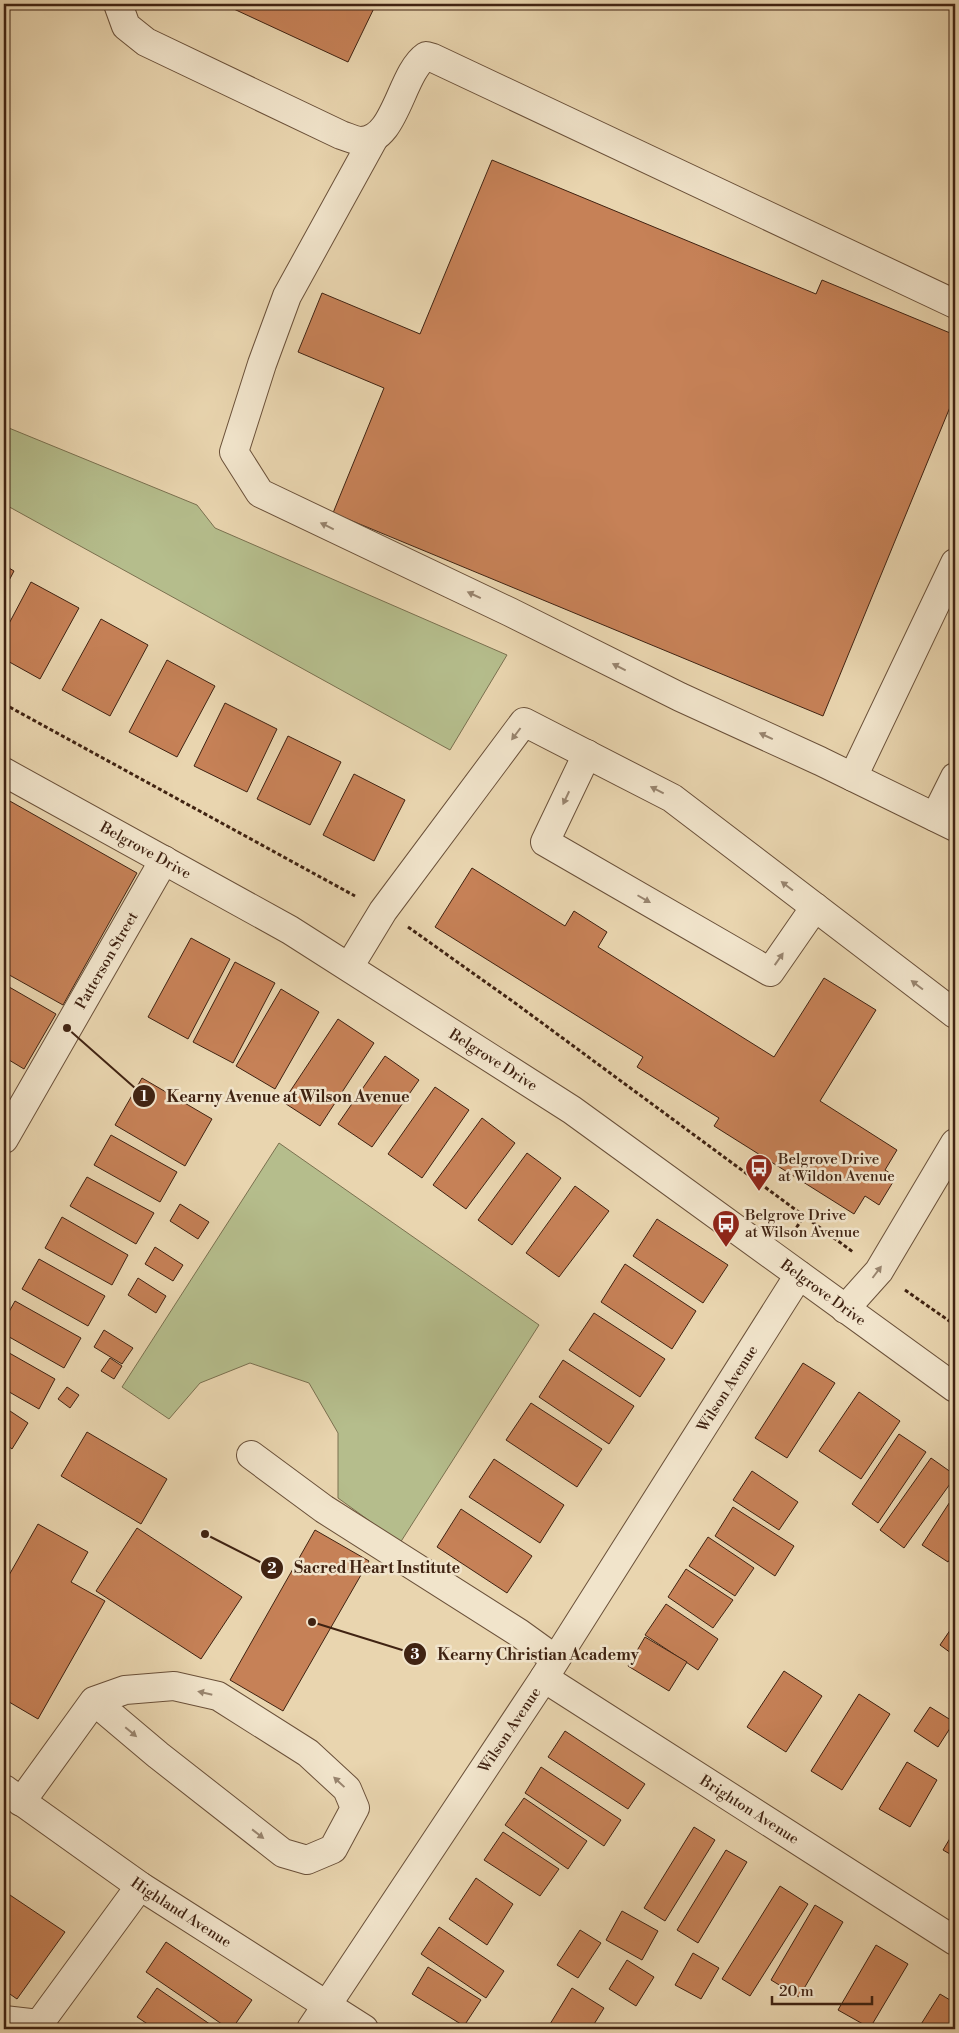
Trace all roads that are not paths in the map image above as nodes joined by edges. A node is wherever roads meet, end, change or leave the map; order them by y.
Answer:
1 (118, 4) edge
2 (374, 138) junction
3 (955, 304) edge
4 (955, 563) edge
5 (587, 754) junction
6 (4, 772) edge
7 (955, 777) edge
8 (853, 778) junction
9 (945, 822) edge
10 (164, 860) junction
11 (815, 907) junction
12 (349, 967) junction
13 (955, 1014) edge
14 (4, 1139) edge
15 (955, 1143) edge
16 (799, 1275) junction
17 (846, 1309) junction
18 (955, 1388) edge
19 (251, 1455) dead end
20 (550, 1669) junction
21 (94, 1701) junction
22 (12, 1795) edge
23 (140, 1886) junction
24 (955, 1941) edge
25 (327, 2006) junction
26 (4, 2020) edge
27 (311, 2029) edge
28 (364, 2029) edge

1 - 2 street
2 - 3 street
8 -> 2 street
4 - 8 street
11 -> 5 street
5 -> 11 street
5 -> 12 street
6 - 10 street, Belgrove Drive
7 - 9 street
8 - 9 street
10 - 12 street, Belgrove Drive
10 - 14 street, Patterson Street
13 -> 11 street
12 - 16 street, Belgrove Drive
17 -> 15 street
16 - 17 street, Belgrove Drive
16 - 20 street, Wilson Avenue
17 - 18 street, Belgrove Drive
19 - 20 street, Brighton Avenue
20 - 24 street, Brighton Avenue
20 - 25 street, Wilson Avenue
21 -> 21 street
21 - 22 street
22 - 23 street, Highland Avenue
23 - 25 street, Highland Avenue
23 - 26 street
25 - 27 street, Wilson Avenue
25 - 28 street, Highland Avenue

